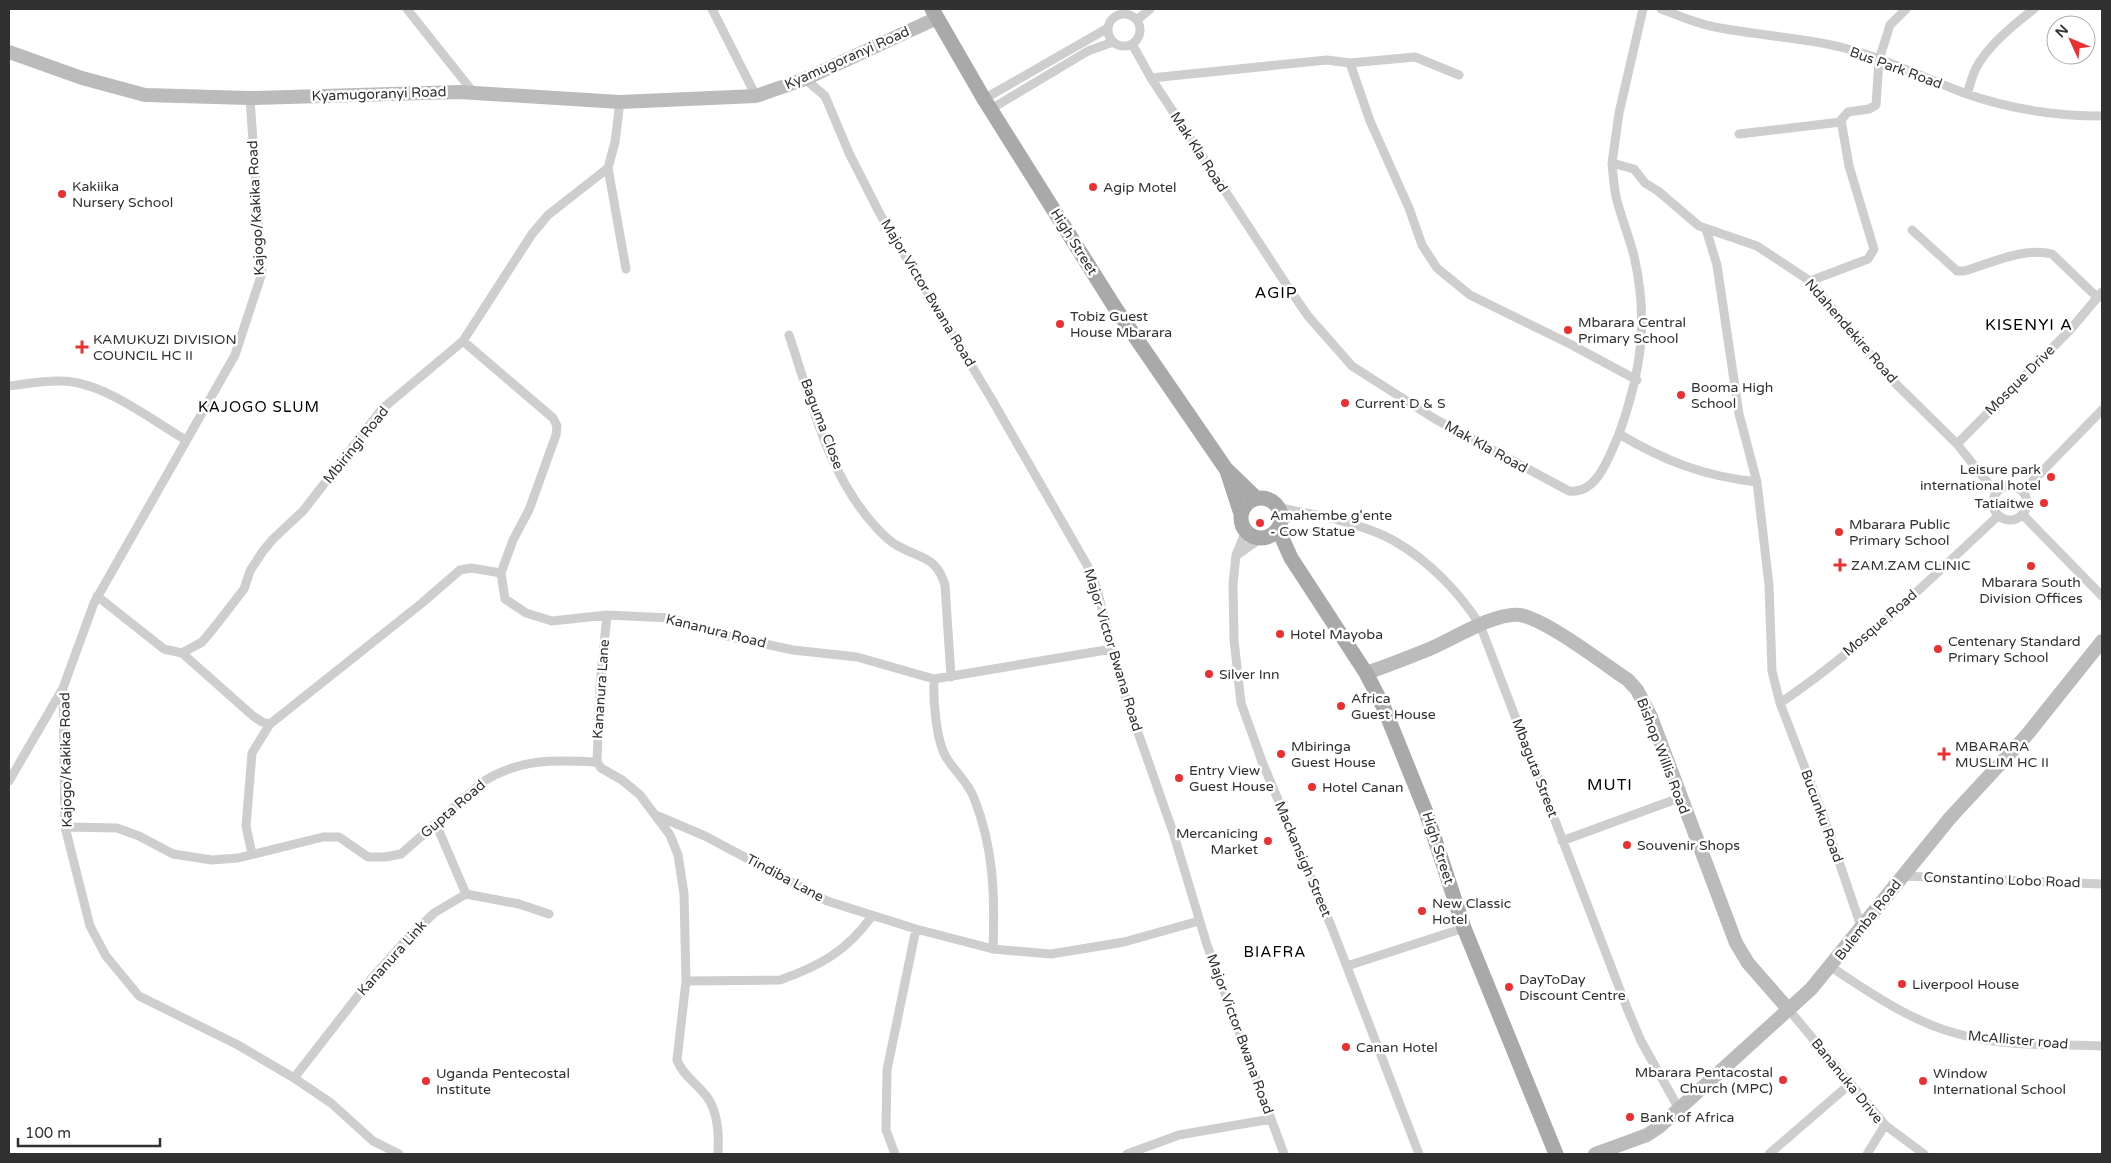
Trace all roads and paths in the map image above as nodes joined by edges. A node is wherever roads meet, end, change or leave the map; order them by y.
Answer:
1 (407, 9) edge
2 (712, 9) edge
3 (1150, 9) edge
4 (1643, 9) edge
5 (1660, 9) edge
6 (1906, 9) edge
7 (2034, 9) edge
8 (935, 13) edge
9 (1113, 13) edge
10 (1137, 20) junction
11 (1108, 28) junction
12 (1113, 42) junction
13 (1132, 44) junction
14 (9, 52) edge
15 (1879, 60) junction
16 (1350, 63) junction
17 (1460, 75) dead end
18 (1151, 78) junction
19 (806, 79) junction
20 (473, 92) junction
21 (1967, 94) junction
22 (756, 96) junction
23 (250, 98) junction
24 (620, 102) junction
25 (988, 104) junction
26 (2102, 116) edge
27 (1841, 122) junction
28 (1739, 134) dead end
29 (1612, 163) junction
30 (608, 168) junction
31 (1706, 229) junction
32 (1912, 230) dead end
33 (626, 269) dead end
34 (1810, 281) junction
35 (2100, 295) edge
36 (789, 335) dead end
37 (463, 341) junction
38 (1637, 380) junction
39 (9, 386) edge
40 (2102, 410) edge
41 (1619, 434) junction
42 (186, 440) junction
43 (1957, 444) junction
44 (1226, 470) junction
45 (1756, 482) junction
46 (2023, 491) junction
47 (1996, 493) junction
48 (1256, 498) junction
49 (1302, 513) junction
50 (1241, 514) junction
51 (2022, 515) junction
52 (1998, 516) junction
53 (1279, 519) junction
54 (1246, 531) junction
55 (1262, 538) junction
56 (1236, 555) junction
57 (1291, 558) junction
58 (501, 573) junction
59 (97, 596) junction
60 (2102, 596) edge
61 (607, 615) junction
62 (1480, 625) junction
63 (2102, 641) edge
64 (1112, 649) junction
65 (182, 653) junction
66 (1366, 673) junction
67 (951, 677) junction
68 (934, 678) junction
69 (63, 688) junction
70 (1780, 703) junction
71 (270, 724) junction
72 (597, 762) junction
73 (9, 780) edge
74 (1679, 798) junction
75 (658, 816) junction
76 (436, 824) junction
77 (65, 827) junction
78 (1562, 841) junction
79 (252, 854) junction
80 (1902, 876) junction
81 (2102, 884) edge
82 (466, 894) junction
83 (549, 914) dead end
84 (872, 916) junction
85 (1199, 920) junction
86 (1464, 928) junction
87 (916, 930) junction
88 (1862, 930) junction
89 (993, 949) junction
90 (1347, 966) junction
91 (1831, 966) junction
92 (686, 981) junction
93 (1789, 1010) junction
94 (2102, 1046) edge
95 (294, 1078) junction
96 (1850, 1084) junction
97 (1679, 1109) junction
98 (1271, 1119) junction
99 (1885, 1125) junction
100 (399, 1154) edge
101 (718, 1154) edge
102 (895, 1154) edge
103 (1127, 1154) edge
104 (1284, 1154) edge
105 (1419, 1154) edge
106 (1555, 1154) edge
107 (1595, 1154) edge
108 (1769, 1154) edge
109 (1867, 1154) edge
110 (1924, 1154) edge

1 - 20 street
2 - 22 street
3 - 10 street
4 - 29 street
5 - 15 street, Bus Park Road
6 - 15 street
7 - 21 street
8 - 19 main road, Kyamugoranyi Road
8 - 25 main road, High Street
9 - 10 street
9 - 11 street
10 - 13 street
11 - 12 street
11 - 25 street
12 - 13 street
12 - 25 street
13 - 18 street, Mak Kla Road
14 - 23 main road, Kyamugoranyi Road
15 - 21 street, Bus Park Road
15 - 27 street
16 - 17 street
16 - 18 street
16 - 38 street
18 - 41 street, Mak Kla Road
19 - 22 main road, Kyamugoranyi Road
19 - 64 street, Major Victor Bwana Road
20 - 23 main road, Kyamugoranyi Road
20 - 24 main road, Kyamugoranyi Road
21 - 26 street, Bus Park Road
22 - 24 main road, Kyamugoranyi Road
23 - 42 street, Kajogo/Kakika Road
24 - 30 street
25 - 44 main road, High Street
27 - 28 street
27 - 34 street
29 - 31 street, Ndahendekire Road
29 - 38 street, Mak Kla Road
30 - 33 street
30 - 37 street, Mbiringi Road
31 - 34 street, Ndahendekire Road
31 - 45 street
32 - 35 street
34 - 43 street, Ndahendekire Road
35 - 43 street, Mosque Drive
36 - 67 street, Baguma Close
37 - 58 street
37 - 65 street, Mbiringi Road
38 - 41 street, Mak Kla Road
39 - 42 street
40 - 46 street
41 - 45 street
42 - 59 street, Kajogo/Kakika Road
43 - 47 street, Ndahendekire Road
44 - 48 main road, High Street
44 - 50 main road, High Street
45 - 70 street
46 - 47 street
46 - 51 street
47 - 52 street
48 - 50 main road
48 - 53 main road
49 - 53 street, Mbaguta Street
49 - 53 street
49 - 62 street, Mbaguta Street
50 - 54 main road
51 - 52 street
51 - 60 street
52 - 70 street, Mosque Road
53 - 55 main road
53 - 57 main road, High Street
54 - 55 main road
54 - 56 street, Mackansigh Street
55 - 56 street
55 - 57 main road, High Street
56 - 90 street, Mackansigh Street
57 - 66 main road, High Street
58 - 61 street, Kananura Road
58 - 71 street
59 - 65 street
59 - 69 street, Kajogo/Kakika Road
61 - 68 street, Kananura Road
61 - 72 street, Kananura Lane
62 - 66 main road, Bishop Willis Road
62 - 74 main road, Bishop Willis Road
62 - 78 street, Mbaguta Street
63 - 80 main road, Bulemba Road
64 - 67 street, Kananura Road
64 - 85 street, Major Victor Bwana Road
65 - 71 street
66 - 86 main road, High Street
67 - 68 street, Kananura Road
68 - 89 street
69 - 73 street
69 - 77 street, Kajogo/Kakika Road
70 - 88 street, Bucunku Road
71 - 79 street
72 - 75 street
72 - 76 street, Gupta Road
74 - 78 street
74 - 93 main road, Bishop Willis Road
75 - 84 street, Tindiba Lane
75 - 92 street
76 - 79 street, Gupta Road
76 - 82 street
77 - 79 street, Gupta Road
77 - 95 street, Kajogo/Kakika Road
78 - 97 street, Mbaguta Street
80 - 81 street, Constantino Lobo Road
80 - 88 main road, Bulemba Road
82 - 83 street
82 - 95 street, Kananura Link
84 - 87 street, Tindiba Lane
84 - 92 street
85 - 89 street, Tindiba Lane
85 - 98 street, Major Victor Bwana Road
86 - 90 street
86 - 106 main road, High Street
87 - 89 street, Tindiba Lane
87 - 102 street
88 - 91 main road, Bulemba Road
90 - 105 street, Mackansigh Street
91 - 93 main road, Bulemba Road
91 - 94 street, McAllister road
92 - 101 street
93 - 96 street, Bananuka Drive
93 - 97 main road, Bulemba Road
95 - 100 street, Kajogo/Kakika Road
96 - 99 street, Bananuka Drive
96 - 108 street
97 - 107 main road, Bulemba Road
98 - 103 street
98 - 104 street, Major Victor Bwana Road
99 - 109 street, Bananuka Drive
99 - 110 street

